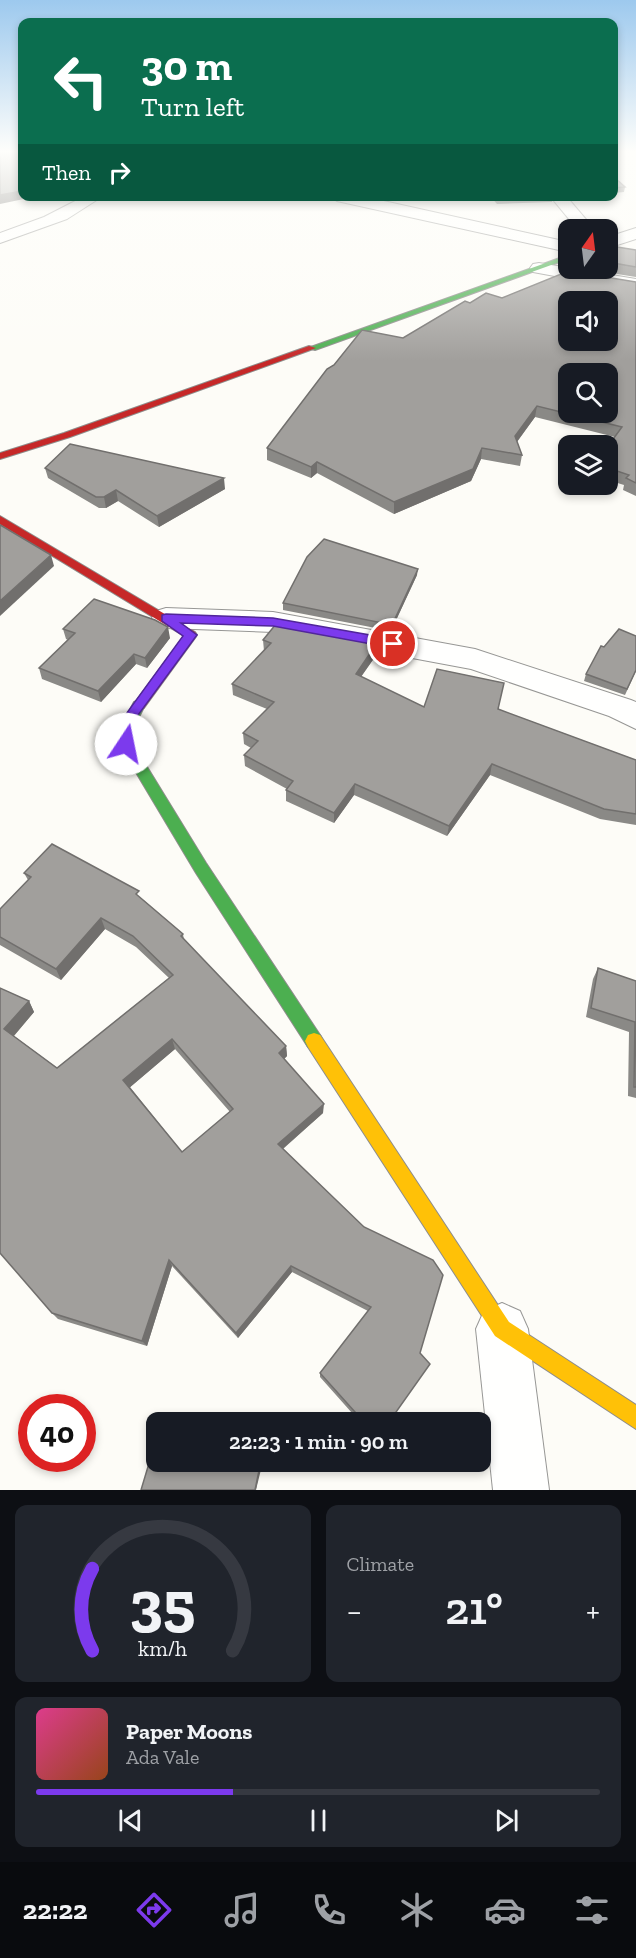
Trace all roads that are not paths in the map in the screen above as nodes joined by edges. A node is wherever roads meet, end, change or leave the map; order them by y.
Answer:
1 (46, 222) edge
2 (453, 222) edge
3 (636, 233) edge
4 (0, 238) edge
5 (618, 241) edge
6 (558, 245) edge
7 (618, 248) edge
8 (636, 253) edge
9 (558, 261) edge
10 (539, 268) junction
11 (636, 285) edge
12 (0, 456) edge
13 (0, 519) edge
14 (166, 618) junction
15 (636, 717) edge
16 (502, 1329) junction
17 (636, 1418) edge
18 (521, 1490) edge

1 - 4 street
2 - 6 street
3 - 5 street
7 - 8 street
9 - 10 street
10 - 11 street
10 - 12 street
13 - 14 street
14 - 15 street
14 - 16 street
16 - 17 street
16 - 18 street

